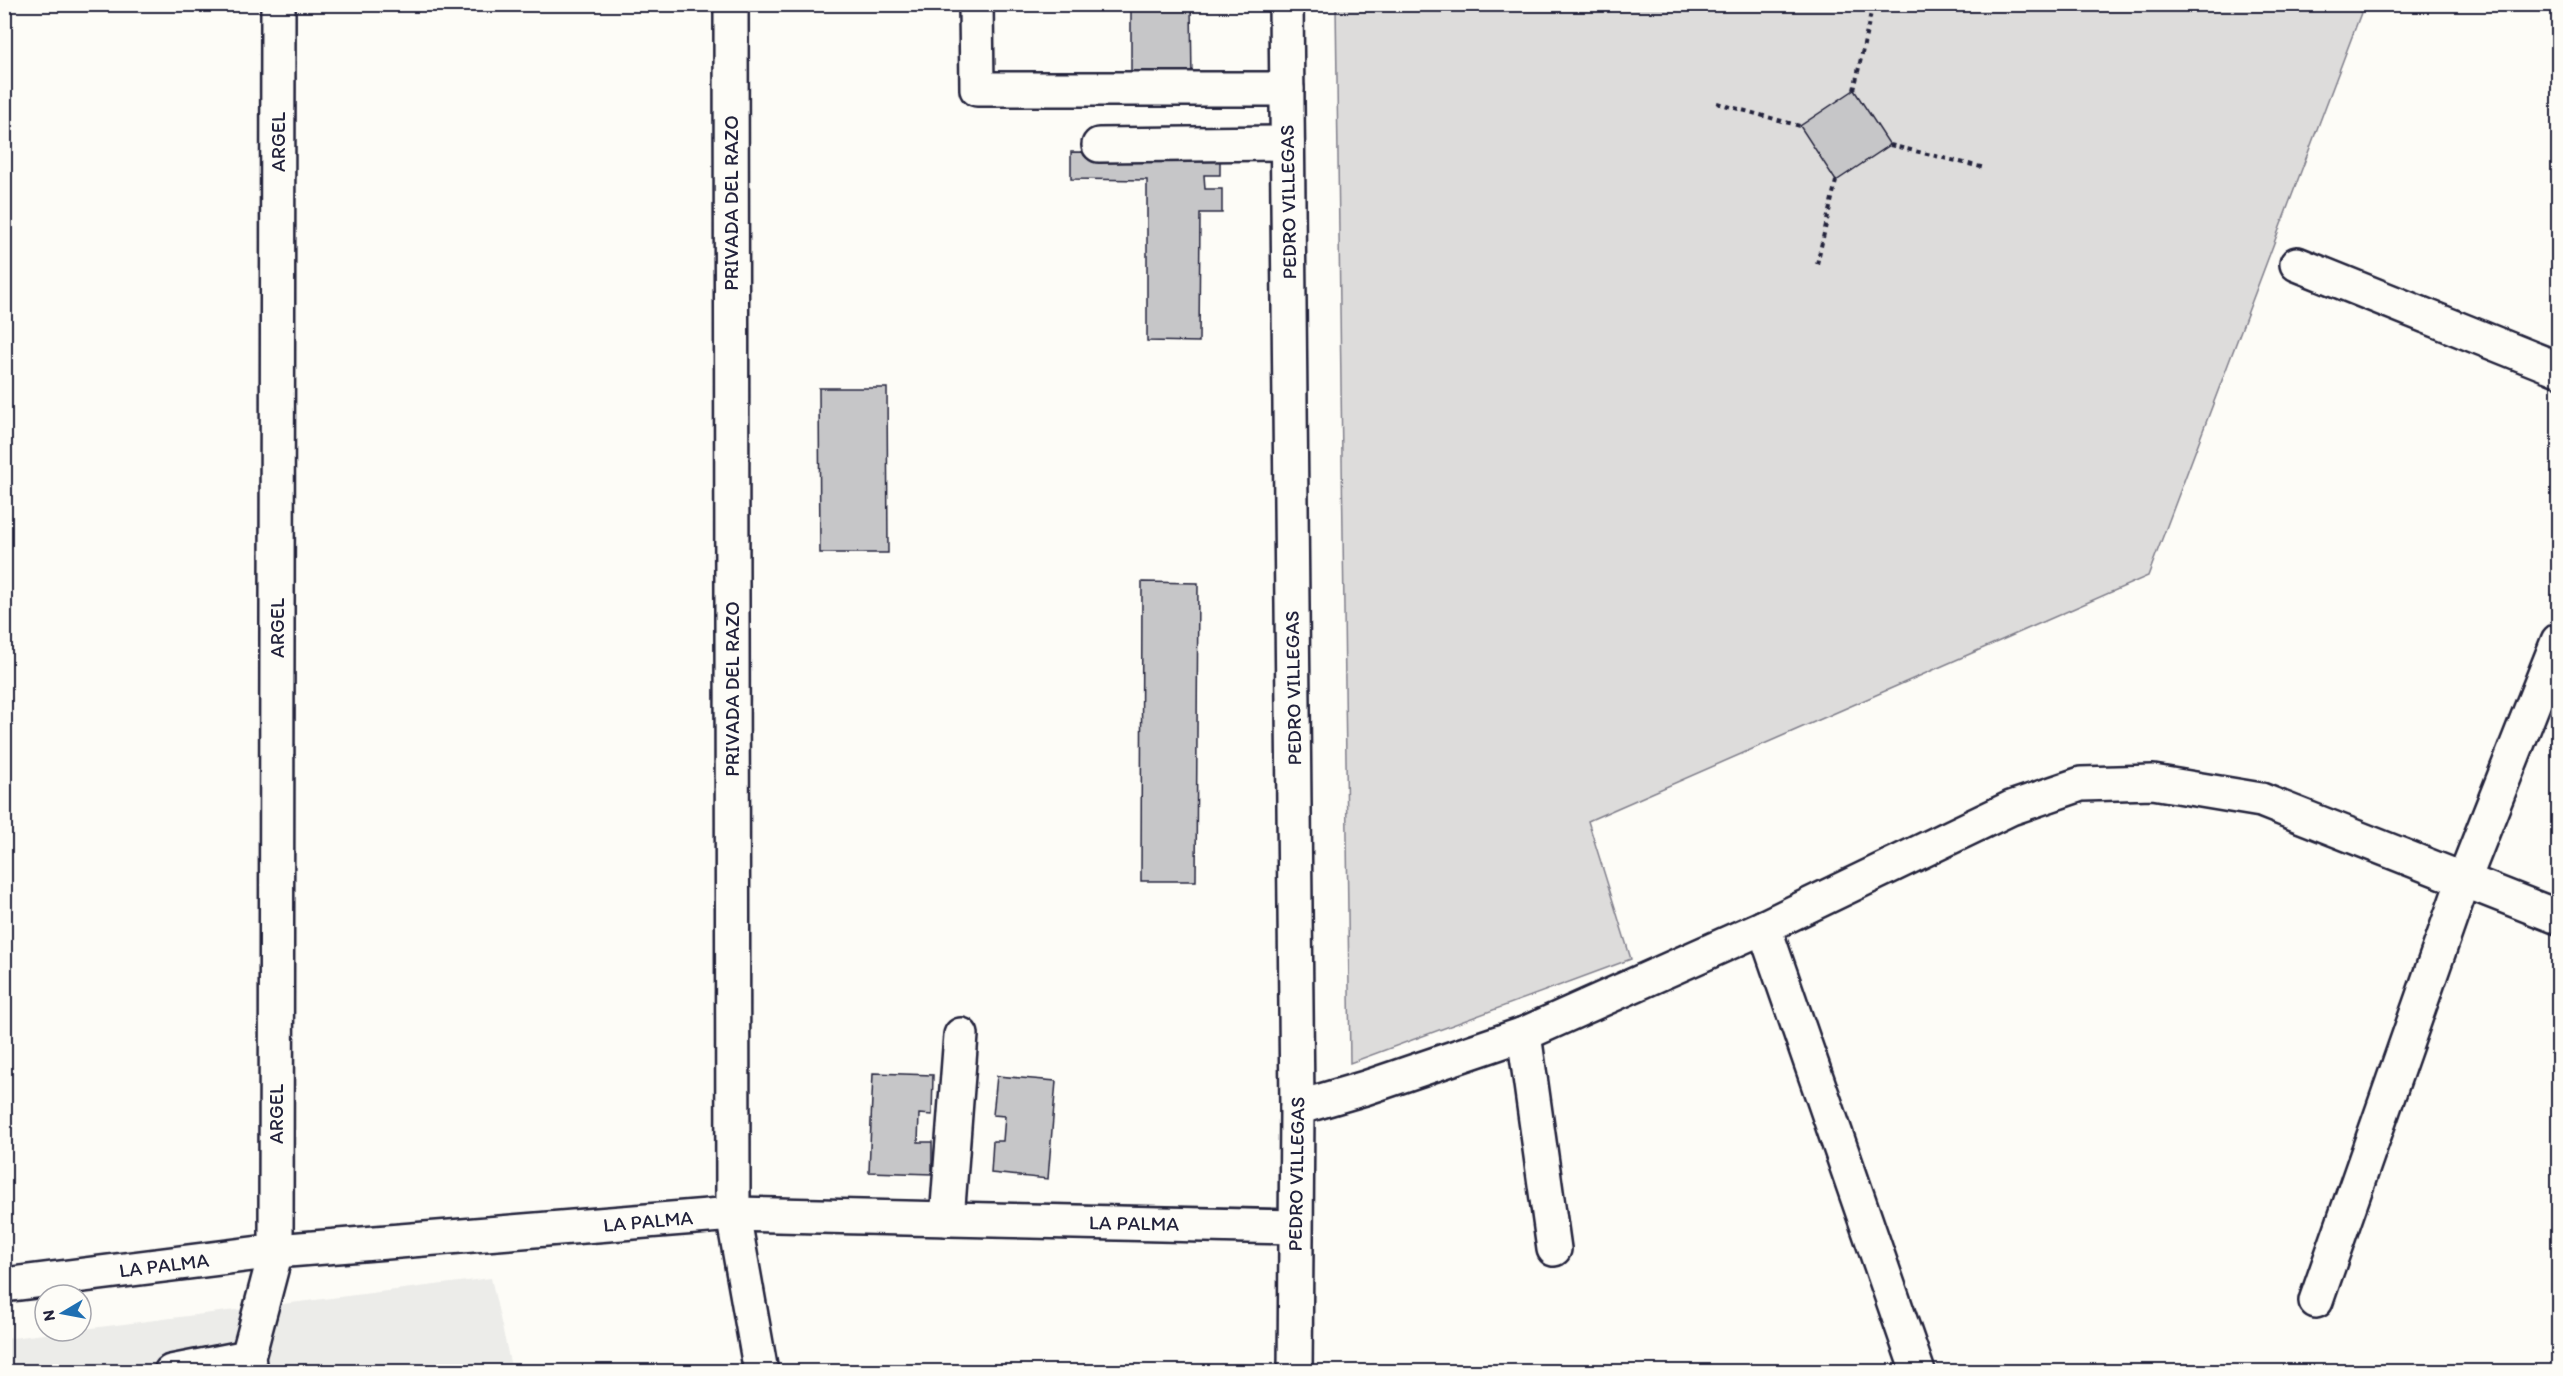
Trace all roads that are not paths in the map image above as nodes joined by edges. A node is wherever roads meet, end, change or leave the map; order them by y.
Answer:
1 (278, 4) edge
2 (731, 4) edge
3 (976, 4) edge
4 (1286, 4) edge
5 (1287, 89) junction
6 (1287, 143) junction
7 (1100, 146) dead end
8 (2297, 264) dead end
9 (2559, 369) edge
10 (2559, 641) edge
11 (2464, 879) junction
12 (2559, 917) edge
13 (1764, 927) junction
14 (1524, 1034) junction
15 (961, 1035) dead end
16 (1297, 1108) junction
17 (733, 1214) junction
18 (947, 1219) junction
19 (1295, 1227) junction
20 (1554, 1249) dead end
21 (276, 1251) junction
22 (4, 1285) edge
23 (2316, 1301) dead end
24 (249, 1364) edge
25 (171, 1371) edge
26 (761, 1371) edge
27 (1295, 1371) edge
28 (1918, 1371) edge

1 - 21 street, ARGEL
2 - 17 street, PRIVADA DEL RAZO
3 - 5 street
4 - 5 street, PEDRO VILLEGAS
5 - 6 street, PEDRO VILLEGAS
6 - 7 street
6 - 16 street, PEDRO VILLEGAS
8 - 9 street
10 - 11 street
11 - 12 street
11 - 13 street
11 - 23 street
13 - 14 street
13 - 28 street
14 - 16 street
14 - 20 street
15 - 18 street
16 - 19 street, PEDRO VILLEGAS
17 - 18 street, LA PALMA
17 - 21 street, LA PALMA
17 - 26 street, PRIVADA DEL RAZO
18 - 19 street, LA PALMA
19 - 27 street, PEDRO VILLEGAS
21 - 22 street, LA PALMA
21 - 24 street, ARGEL
24 - 25 street

